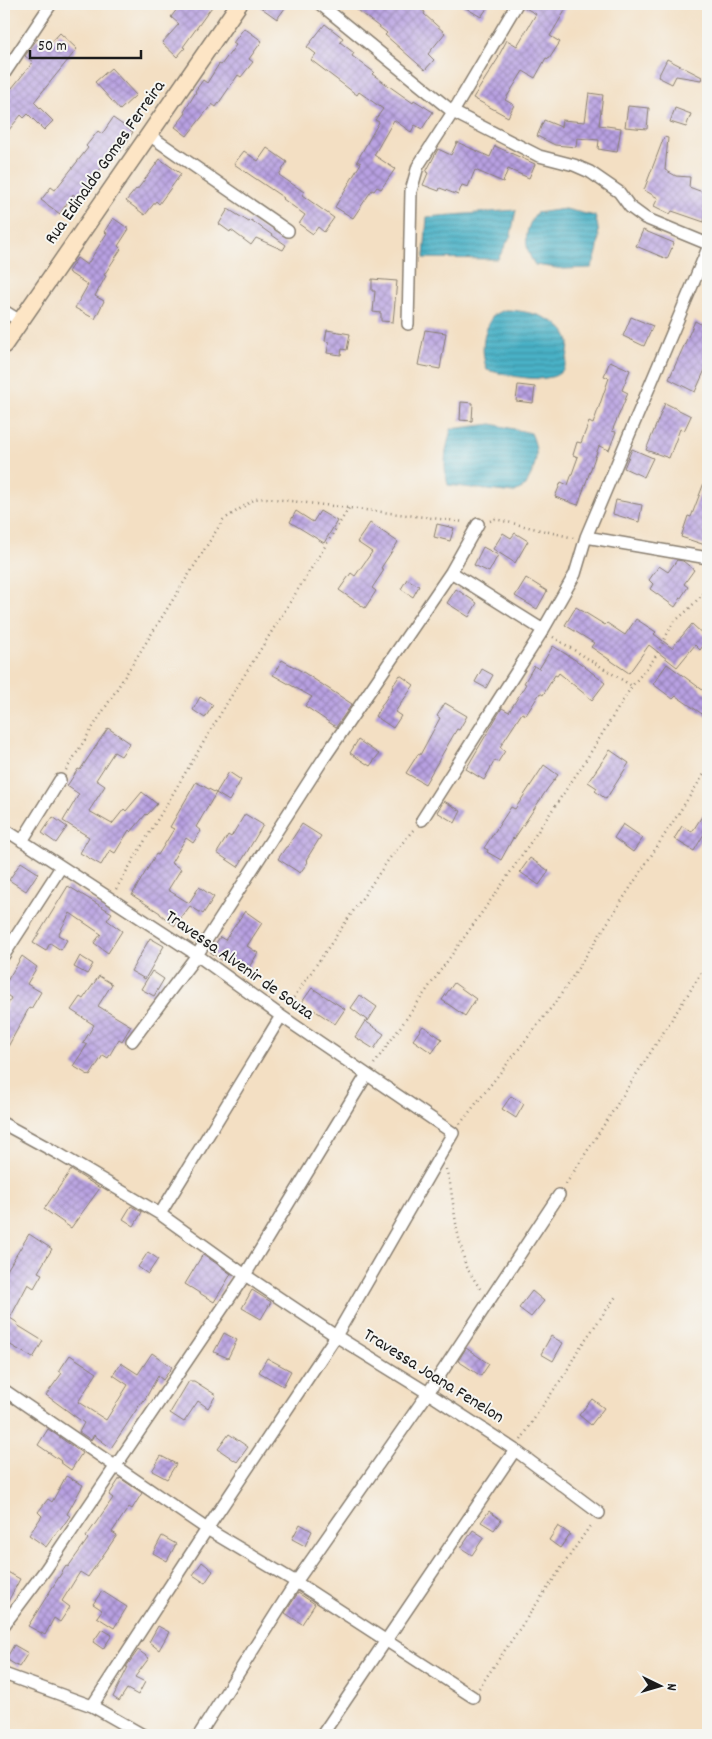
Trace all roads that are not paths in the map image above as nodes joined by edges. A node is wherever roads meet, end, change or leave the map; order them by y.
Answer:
1 (51, 4) edge
2 (239, 4) edge
3 (320, 4) edge
4 (517, 4) edge
5 (4, 74) edge
6 (453, 112) junction
7 (149, 135) junction
8 (288, 232) dead end
9 (708, 244) edge
10 (708, 248) edge
11 (4, 311) edge
12 (20, 322) junction
13 (408, 324) dead end
14 (4, 345) edge
15 (478, 524) dead end
16 (586, 537) junction
17 (708, 558) edge
18 (451, 572) junction
19 (543, 630) junction
20 (60, 780) road end
21 (422, 820) road end
22 (4, 829) edge
23 (22, 841) junction
24 (61, 867) junction
25 (4, 955) edge
26 (197, 955) junction
27 (281, 1016) junction
28 (132, 1041) dead end
29 (366, 1076) junction
30 (4, 1124) edge
31 (559, 1195) road end
32 (160, 1214) junction
33 (244, 1275) junction
34 (336, 1336) junction
35 (4, 1390) edge
36 (428, 1393) junction
37 (515, 1450) junction
38 (115, 1466) junction
39 (599, 1513) road end
40 (207, 1528) junction
41 (296, 1582) junction
42 (4, 1625) edge
43 (385, 1641) junction
44 (4, 1674) edge
45 (473, 1698) road end
46 (92, 1706) junction
47 (143, 1735) edge
48 (199, 1735) edge
49 (322, 1735) edge

1 - 5 street
2 - 7 street, Rua Edinaldo Gomes Ferreira
3 - 6 street
4 - 6 street
6 - 9 street
6 - 13 street
7 - 8 street
7 - 12 street, Rua Edinaldo Gomes Ferreira
10 - 16 street
11 - 12 street
12 - 14 street, Rua Edinaldo Gomes Ferreira
15 - 18 street
16 - 17 street
16 - 19 street
18 - 19 street
18 - 26 street
19 - 21 street
20 - 23 street
22 - 23 street, Travessa Alvenir de Souza
23 - 24 street, Travessa Alvenir de Souza
24 - 25 street
24 - 26 street, Travessa Alvenir de Souza
26 - 27 street, Travessa Alvenir de Souza
26 - 28 street
27 - 29 street, Travessa Alvenir de Souza
27 - 32 street
29 - 33 street
29 - 34 street, Travessa Alvenir de Souza
30 - 32 street, Travessa Joana Fenelon
31 - 36 street
32 - 33 street, Travessa Joana Fenelon
33 - 34 street, Travessa Joana Fenelon
33 - 38 street
34 - 36 street, Travessa Joana Fenelon
34 - 40 street
35 - 38 street
36 - 37 street, Travessa Joana Fenelon
36 - 41 street
37 - 39 street, Travessa Joana Fenelon
37 - 43 street
38 - 40 street
38 - 42 street
40 - 41 street
40 - 46 street
41 - 43 street
41 - 48 street
43 - 45 street
43 - 49 street
44 - 46 street
46 - 47 street

